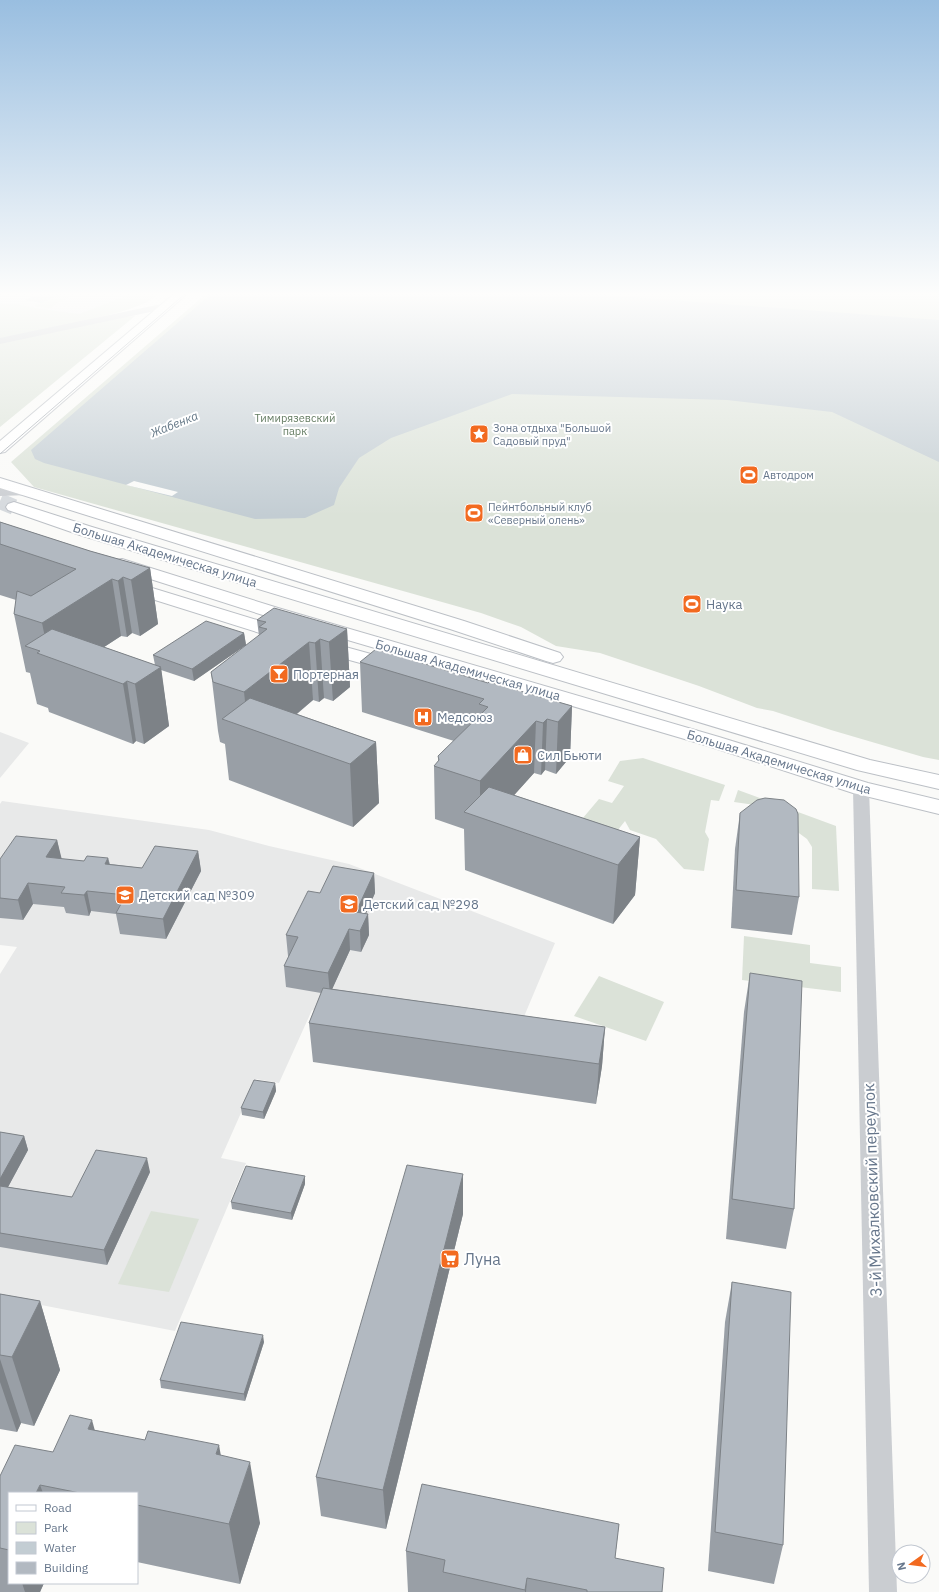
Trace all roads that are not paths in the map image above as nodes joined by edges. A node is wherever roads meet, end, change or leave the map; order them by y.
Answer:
1 (96, 367) edge
2 (2, 449) edge
3 (0, 483) edge
4 (0, 492) tunnel mouth
5 (19, 499) junction
6 (107, 559) edge
7 (108, 579) edge
8 (712, 741) junction
9 (939, 782) edge
10 (861, 788) junction
11 (939, 807) edge
12 (883, 1592) edge

1 - 2 main road
3 - 5 main road, Большая Академическая улица
4 - 5 street
5 - 9 main road, Большая Академическая улица
6 - 8 main road, Большая Академическая улица
7 - 8 main road
8 - 10 main road, Большая Академическая улица
10 - 11 main road, Большая Академическая улица
10 - 12 street, 3-й Михалковский переулок

